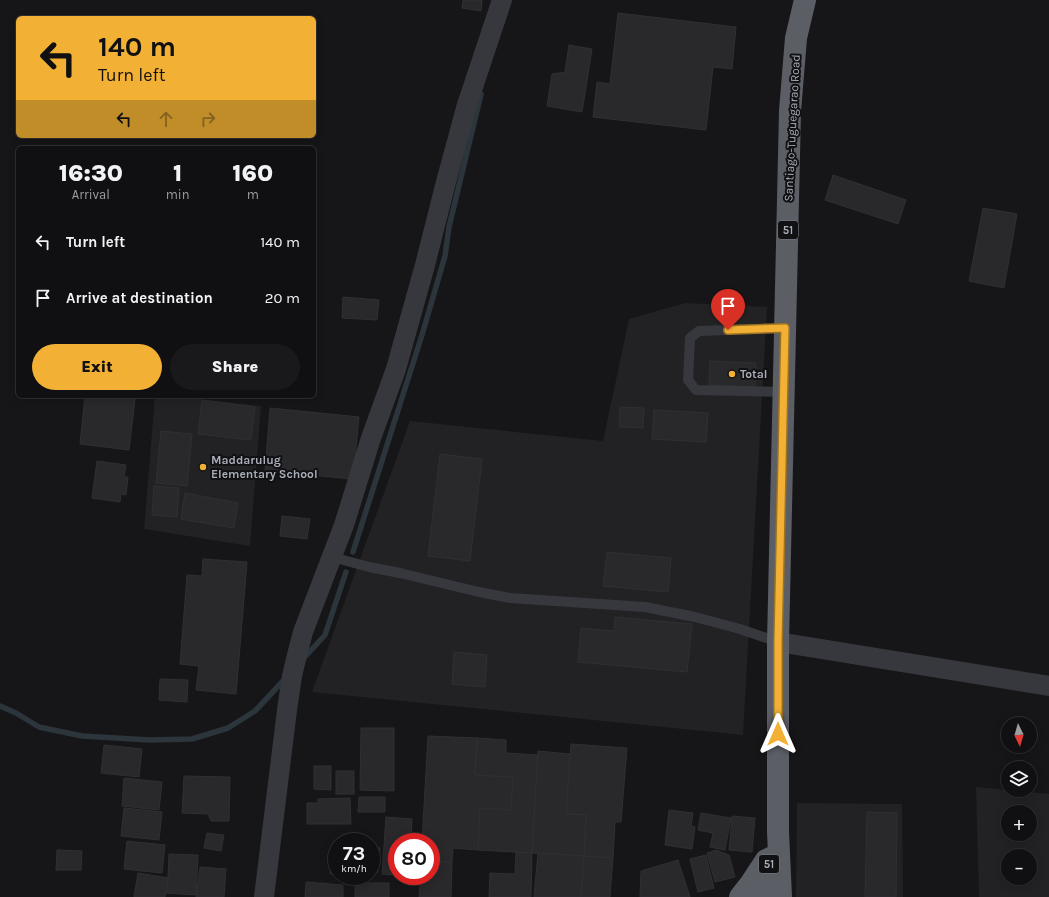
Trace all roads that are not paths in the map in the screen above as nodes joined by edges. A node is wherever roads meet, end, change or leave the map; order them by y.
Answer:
1 (502, 0) edge
2 (805, 0) edge
3 (785, 328) junction
4 (784, 392) junction
5 (332, 557) junction
6 (778, 642) junction
7 (1049, 686) edge
8 (774, 842) junction
9 (264, 897) edge
10 (740, 897) edge
11 (764, 897) edge
12 (781, 897) edge

1 - 5 street
2 - 3 highway, Santiago-Tuguegarao Road / 51
3 - 4 highway, Santiago-Tuguegarao Road / 51
3 - 4 lane
4 - 6 highway, Santiago-Tuguegarao Road / 51
5 - 6 lane
5 - 9 street
6 - 7 street
6 - 8 highway, Santiago-Tuguegarao Road / 51
8 - 10 highway
8 - 11 highway, 51
8 - 12 highway, 51

